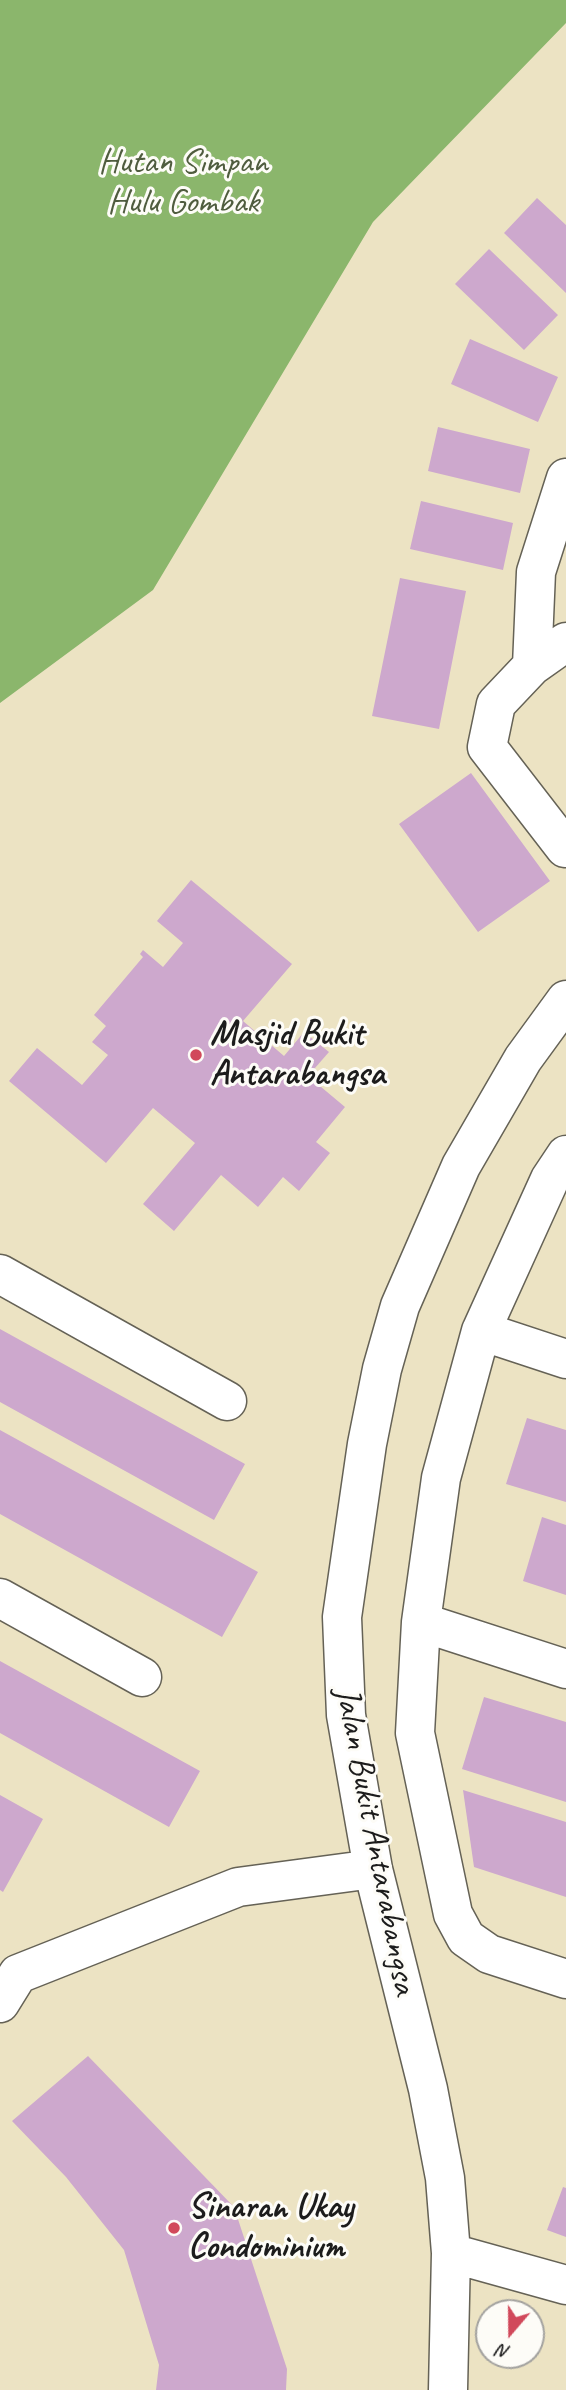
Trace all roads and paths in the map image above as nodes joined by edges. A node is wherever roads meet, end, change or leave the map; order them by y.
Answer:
1 (566, 478) edge
2 (566, 642) edge
3 (532, 666) junction
4 (565, 848) edge
5 (566, 1000) edge
6 (566, 1155) edge
7 (0, 1274) edge
8 (481, 1331) junction
9 (566, 1359) edge
10 (227, 1401) dead end
11 (0, 1598) edge
12 (421, 1622) junction
13 (566, 1669) edge
14 (142, 1677) dead end
15 (373, 1869) junction
16 (566, 1979) edge
17 (6, 1980) edge
18 (451, 2253) junction
19 (566, 2285) edge
20 (448, 2390) edge

1 - 3 street
2 - 3 street
3 - 4 street
5 - 15 street, Jalan Bukit Antarabangsa
6 - 8 street
7 - 10 street
8 - 9 street
8 - 12 street
11 - 14 street
12 - 13 street
12 - 16 street
15 - 17 street
15 - 18 street, Jalan Bukit Antarabangsa
18 - 19 street
18 - 20 street, Jalan Bukit Antarabangsa

